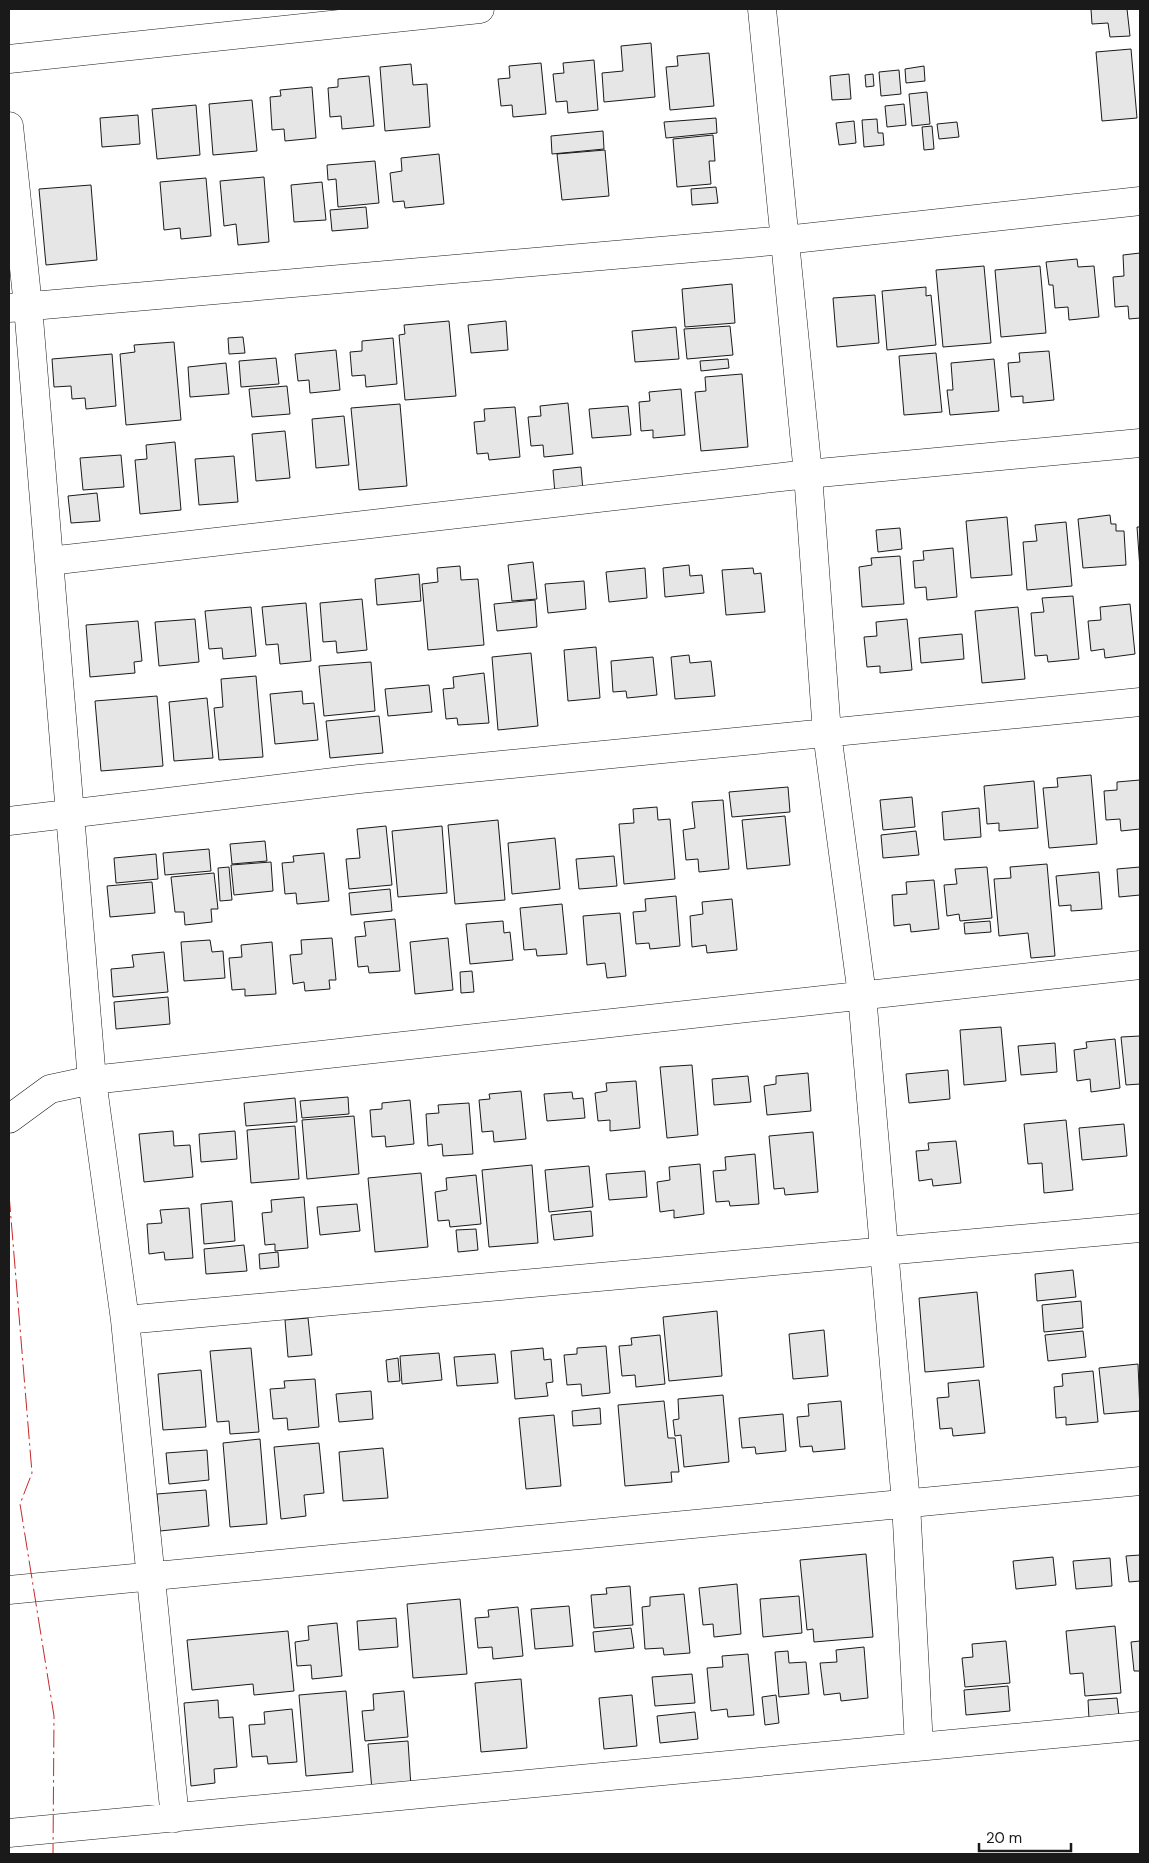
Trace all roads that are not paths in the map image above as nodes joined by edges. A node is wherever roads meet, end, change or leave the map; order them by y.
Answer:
1 (480, 9) edge
2 (762, 9) edge
3 (9, 59) edge
4 (9, 126) edge
5 (1140, 201) edge
6 (785, 240) junction
7 (19, 307) edge
8 (1140, 443) edge
9 (808, 474) junction
10 (49, 561) junction
11 (1140, 702) edge
12 (827, 733) junction
13 (69, 814) junction
14 (9, 821) edge
15 (1140, 965) edge
16 (862, 995) junction
17 (92, 1080) junction
18 (9, 1119) edge
19 (1140, 1228) edge
20 (883, 1252) junction
21 (125, 1320) junction
22 (1140, 1481) edge
23 (906, 1503) junction
24 (151, 1577) junction
25 (9, 1590) edge
26 (1140, 1726) edge
27 (919, 1746) junction
28 (175, 1818) junction
29 (9, 1833) edge

1 - 3 street
2 - 6 street
4 - 7 street
5 - 6 street
6 - 7 street
6 - 9 street
7 - 10 street
8 - 9 street
9 - 10 street
9 - 12 street
10 - 13 street
11 - 12 street
12 - 13 street
12 - 16 street
13 - 14 street
13 - 17 street
15 - 16 street
16 - 17 street
16 - 20 street
17 - 18 street
17 - 21 street
19 - 20 street
20 - 21 street
20 - 23 street
21 - 24 street
22 - 23 street
23 - 24 street
23 - 27 street
24 - 25 street
24 - 28 street
26 - 27 street
27 - 28 street
28 - 29 street

